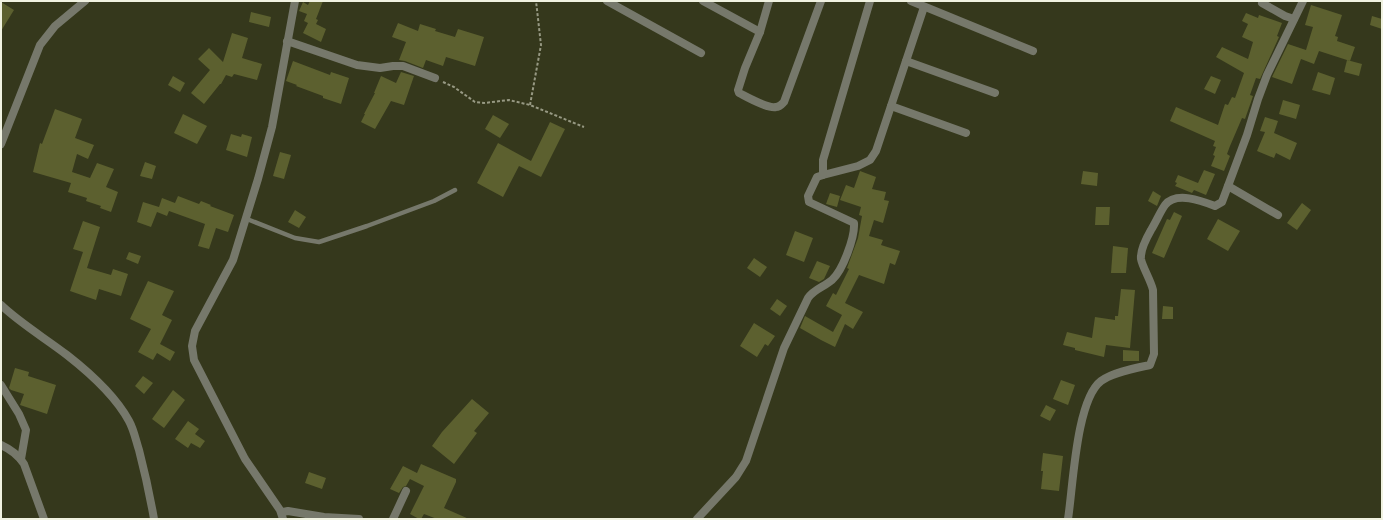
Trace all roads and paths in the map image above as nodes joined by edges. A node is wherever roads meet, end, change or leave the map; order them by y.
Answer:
1 (85, 1) edge
2 (295, 1) edge
3 (536, 1) edge
4 (607, 1) edge
5 (703, 1) edge
6 (769, 1) edge
7 (821, 1) edge
8 (870, 1) edge
9 (911, 1) edge
10 (1303, 1) edge
11 (1262, 3) dead end
12 (922, 4) edge
13 (1294, 19) junction
14 (760, 32) junction
15 (287, 41) junction
16 (1033, 51) dead end
17 (701, 53) dead end
18 (906, 61) junction
19 (434, 78) joint
20 (995, 93) dead end
21 (530, 105) junction
22 (891, 106) junction
23 (584, 127) dead end
24 (966, 133) dead end
25 (1, 144) edge
26 (823, 175) junction
27 (1228, 186) junction
28 (455, 190) dead end
29 (1278, 214) dead end
30 (247, 219) junction
31 (1, 305) edge
32 (1, 384) edge
33 (1, 445) edge
34 (22, 459) junction
35 (406, 490) dead end
36 (283, 517) edge
37 (44, 519) edge
38 (154, 519) edge
39 (359, 519) edge
40 (393, 519) edge
41 (697, 519) edge
42 (1068, 519) edge

1 - 25 street
2 - 15 street
3 - 21 path
4 - 17 street
5 - 14 street
6 - 14 street
7 - 14 street
8 - 26 street
9 - 12 street
10 - 13 street
11 - 13 street
12 - 16 street
12 - 18 street
13 - 27 street
15 - 19 street
15 - 30 street
18 - 20 street
18 - 22 street
19 - 21 path
21 - 23 path
22 - 24 street
22 - 26 street
26 - 41 street
27 - 29 street
27 - 42 street
28 - 30 lane
30 - 36 street
31 - 38 street
32 - 34 street
33 - 34 street
34 - 37 street
35 - 40 street
36 - 39 street

